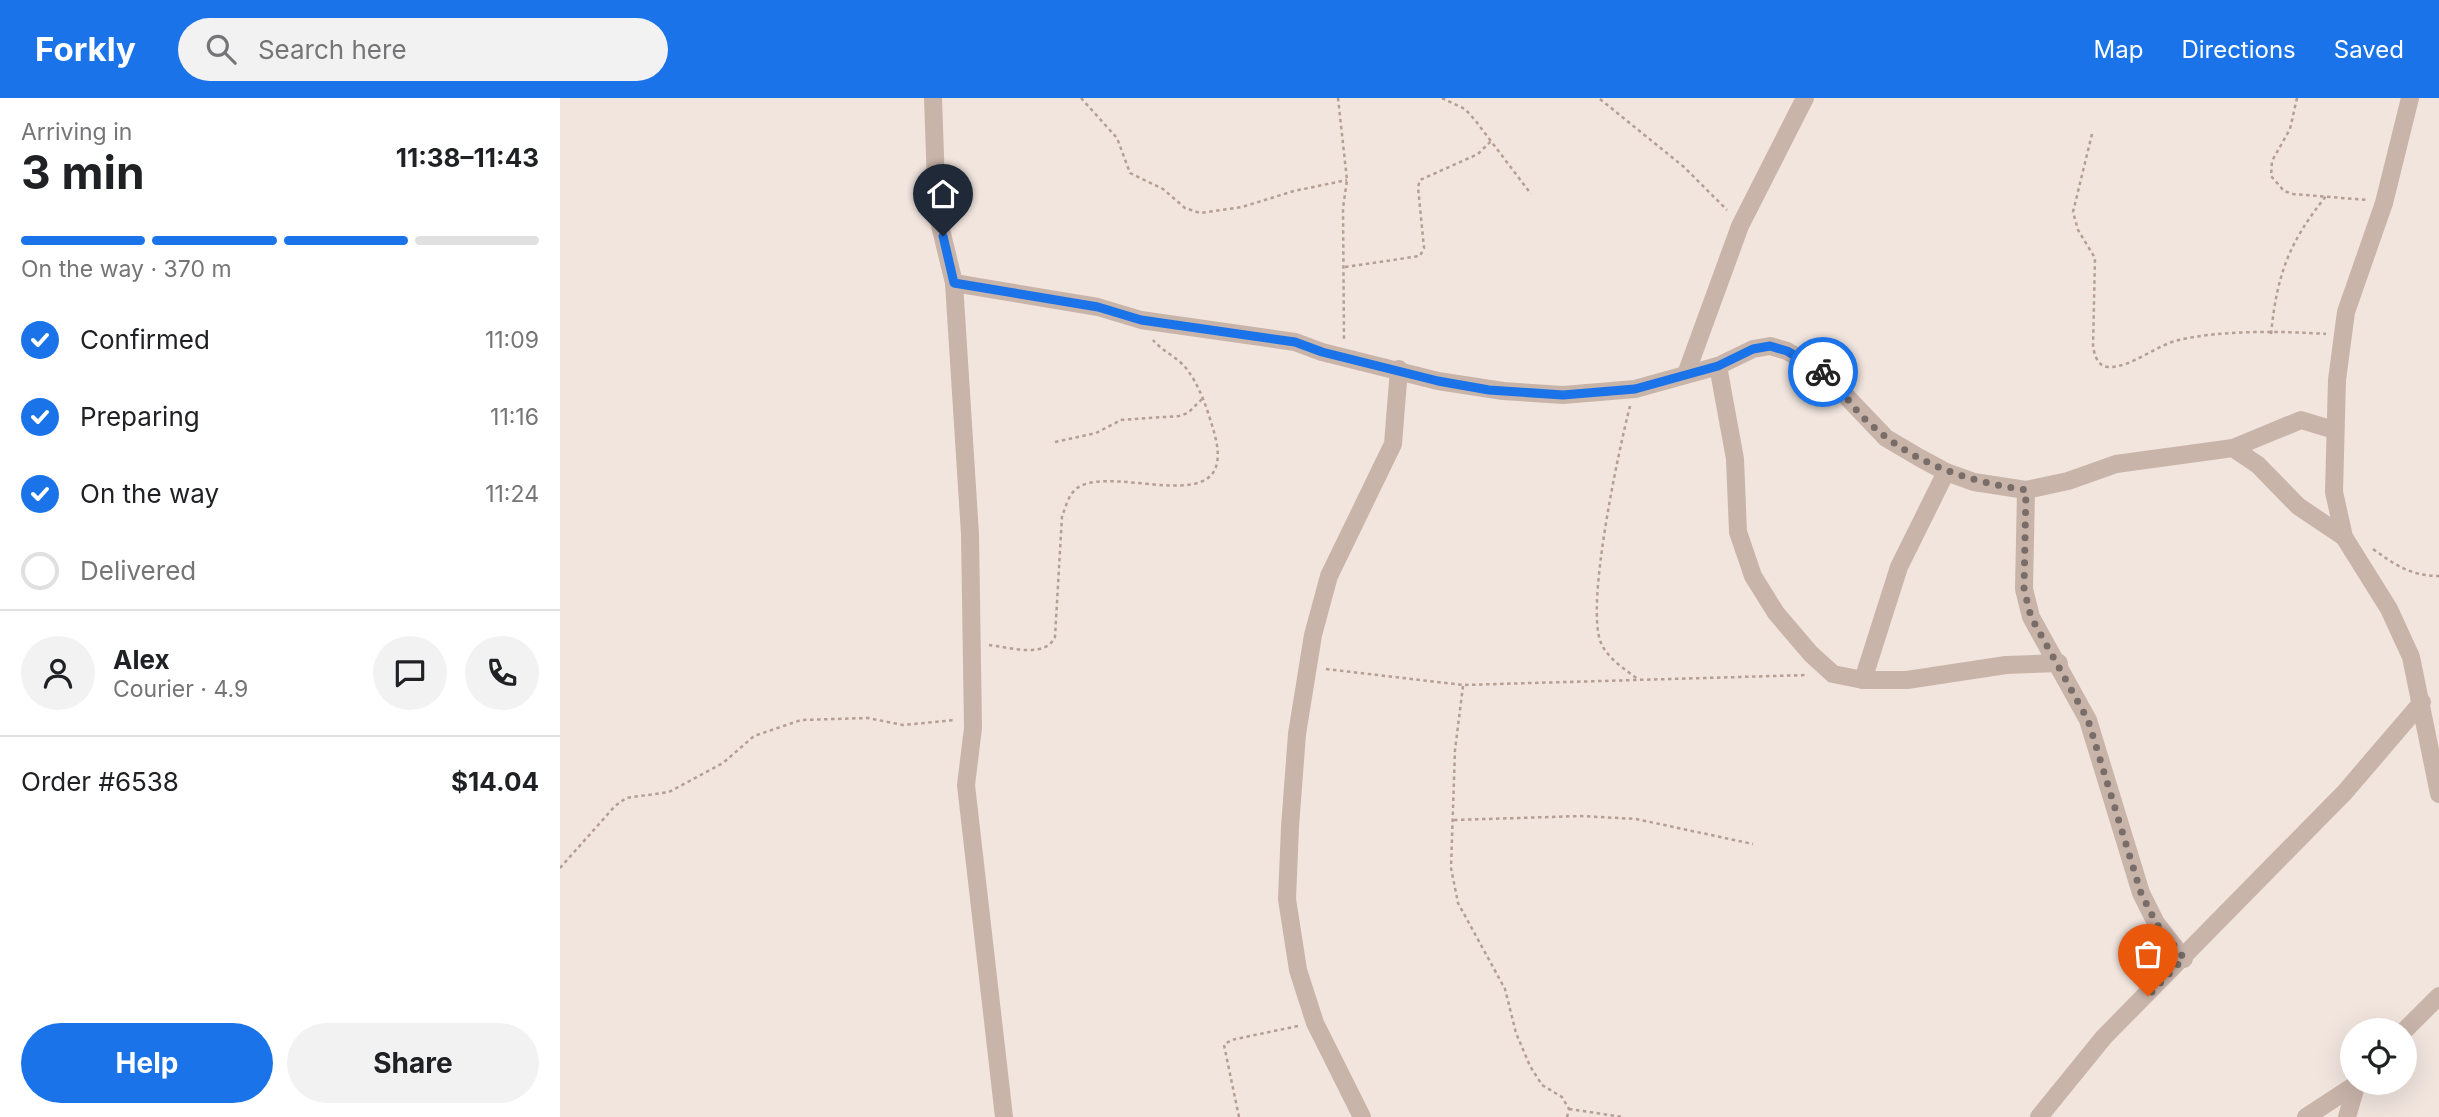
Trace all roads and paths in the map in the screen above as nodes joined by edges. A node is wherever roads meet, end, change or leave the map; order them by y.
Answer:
1 (933, 98) edge
2 (1081, 98) edge
3 (1338, 98) edge
4 (1441, 98) edge
5 (1805, 98) edge
6 (2297, 98) edge
7 (2410, 98) edge
8 (1600, 99) edge
9 (2092, 134) dead end
10 (1492, 140) junction
11 (1347, 180) junction
12 (1531, 194) dead end
13 (2327, 195) junction
14 (2384, 202) junction
15 (1741, 226) junction
16 (1344, 267) junction
17 (954, 283) junction
18 (1141, 320) junction
19 (2270, 334) junction
20 (2343, 335) junction
21 (1344, 357) junction
22 (1718, 366) junction
23 (1399, 369) junction
24 (1686, 374) junction
25 (1635, 389) junction
26 (1202, 400) junction
27 (2334, 430) junction
28 (1055, 442) dead end
29 (2233, 448) junction
30 (1946, 472) junction
31 (2026, 490) junction
32 (2344, 537) junction
33 (2439, 576) edge
34 (972, 642) junction
35 (2059, 663) junction
36 (1308, 666) junction
37 (1833, 674) junction
38 (1640, 680) junction
39 (1863, 680) junction
40 (1463, 685) junction
41 (2421, 702) junction
42 (972, 718) junction
43 (2439, 794) edge
44 (1454, 820) junction
45 (1753, 844) dead end
46 (560, 868) edge
47 (2184, 958) junction
48 (2439, 996) edge
49 (2417, 1018) edge
50 (1315, 1023) junction
51 (2340, 1095) edge
52 (2353, 1095) edge
53 (1569, 1109) junction
54 (1004, 1117) edge
55 (1239, 1117) edge
56 (1362, 1117) edge
57 (1567, 1117) edge
58 (1623, 1117) edge
59 (2039, 1117) edge
60 (2306, 1117) edge
61 (2347, 1117) edge

1 - 17 street
2 - 11 path
3 - 11 path
4 - 10 path
5 - 15 street
6 - 13 path
7 - 14 street
8 - 15 path
9 - 19 path
10 - 12 path
10 - 16 path
11 - 16 path
13 - 14 path
13 - 19 path
14 - 20 street
15 - 24 street
16 - 21 path
17 - 18 street
17 - 34 street
18 - 21 street
18 - 26 path
19 - 20 path
20 - 27 street
21 - 23 street
22 - 24 street
22 - 30 street
22 - 37 street
23 - 25 street
23 - 36 street
24 - 25 street
25 - 38 path
26 - 28 path
26 - 34 path
27 - 29 street
27 - 32 street
29 - 31 street
29 - 32 street
30 - 31 street
30 - 39 street
31 - 35 street
32 - 33 path
32 - 41 street
34 - 42 street
35 - 39 street
35 - 47 street
36 - 40 path
36 - 50 street
37 - 38 path
37 - 39 street
38 - 40 path
40 - 44 path
41 - 43 street
41 - 47 street
42 - 46 path
42 - 54 street
44 - 45 path
44 - 53 path
47 - 59 street
48 - 49 street
50 - 55 path
50 - 56 street
51 - 60 street
52 - 61 street
53 - 57 path
53 - 58 path

